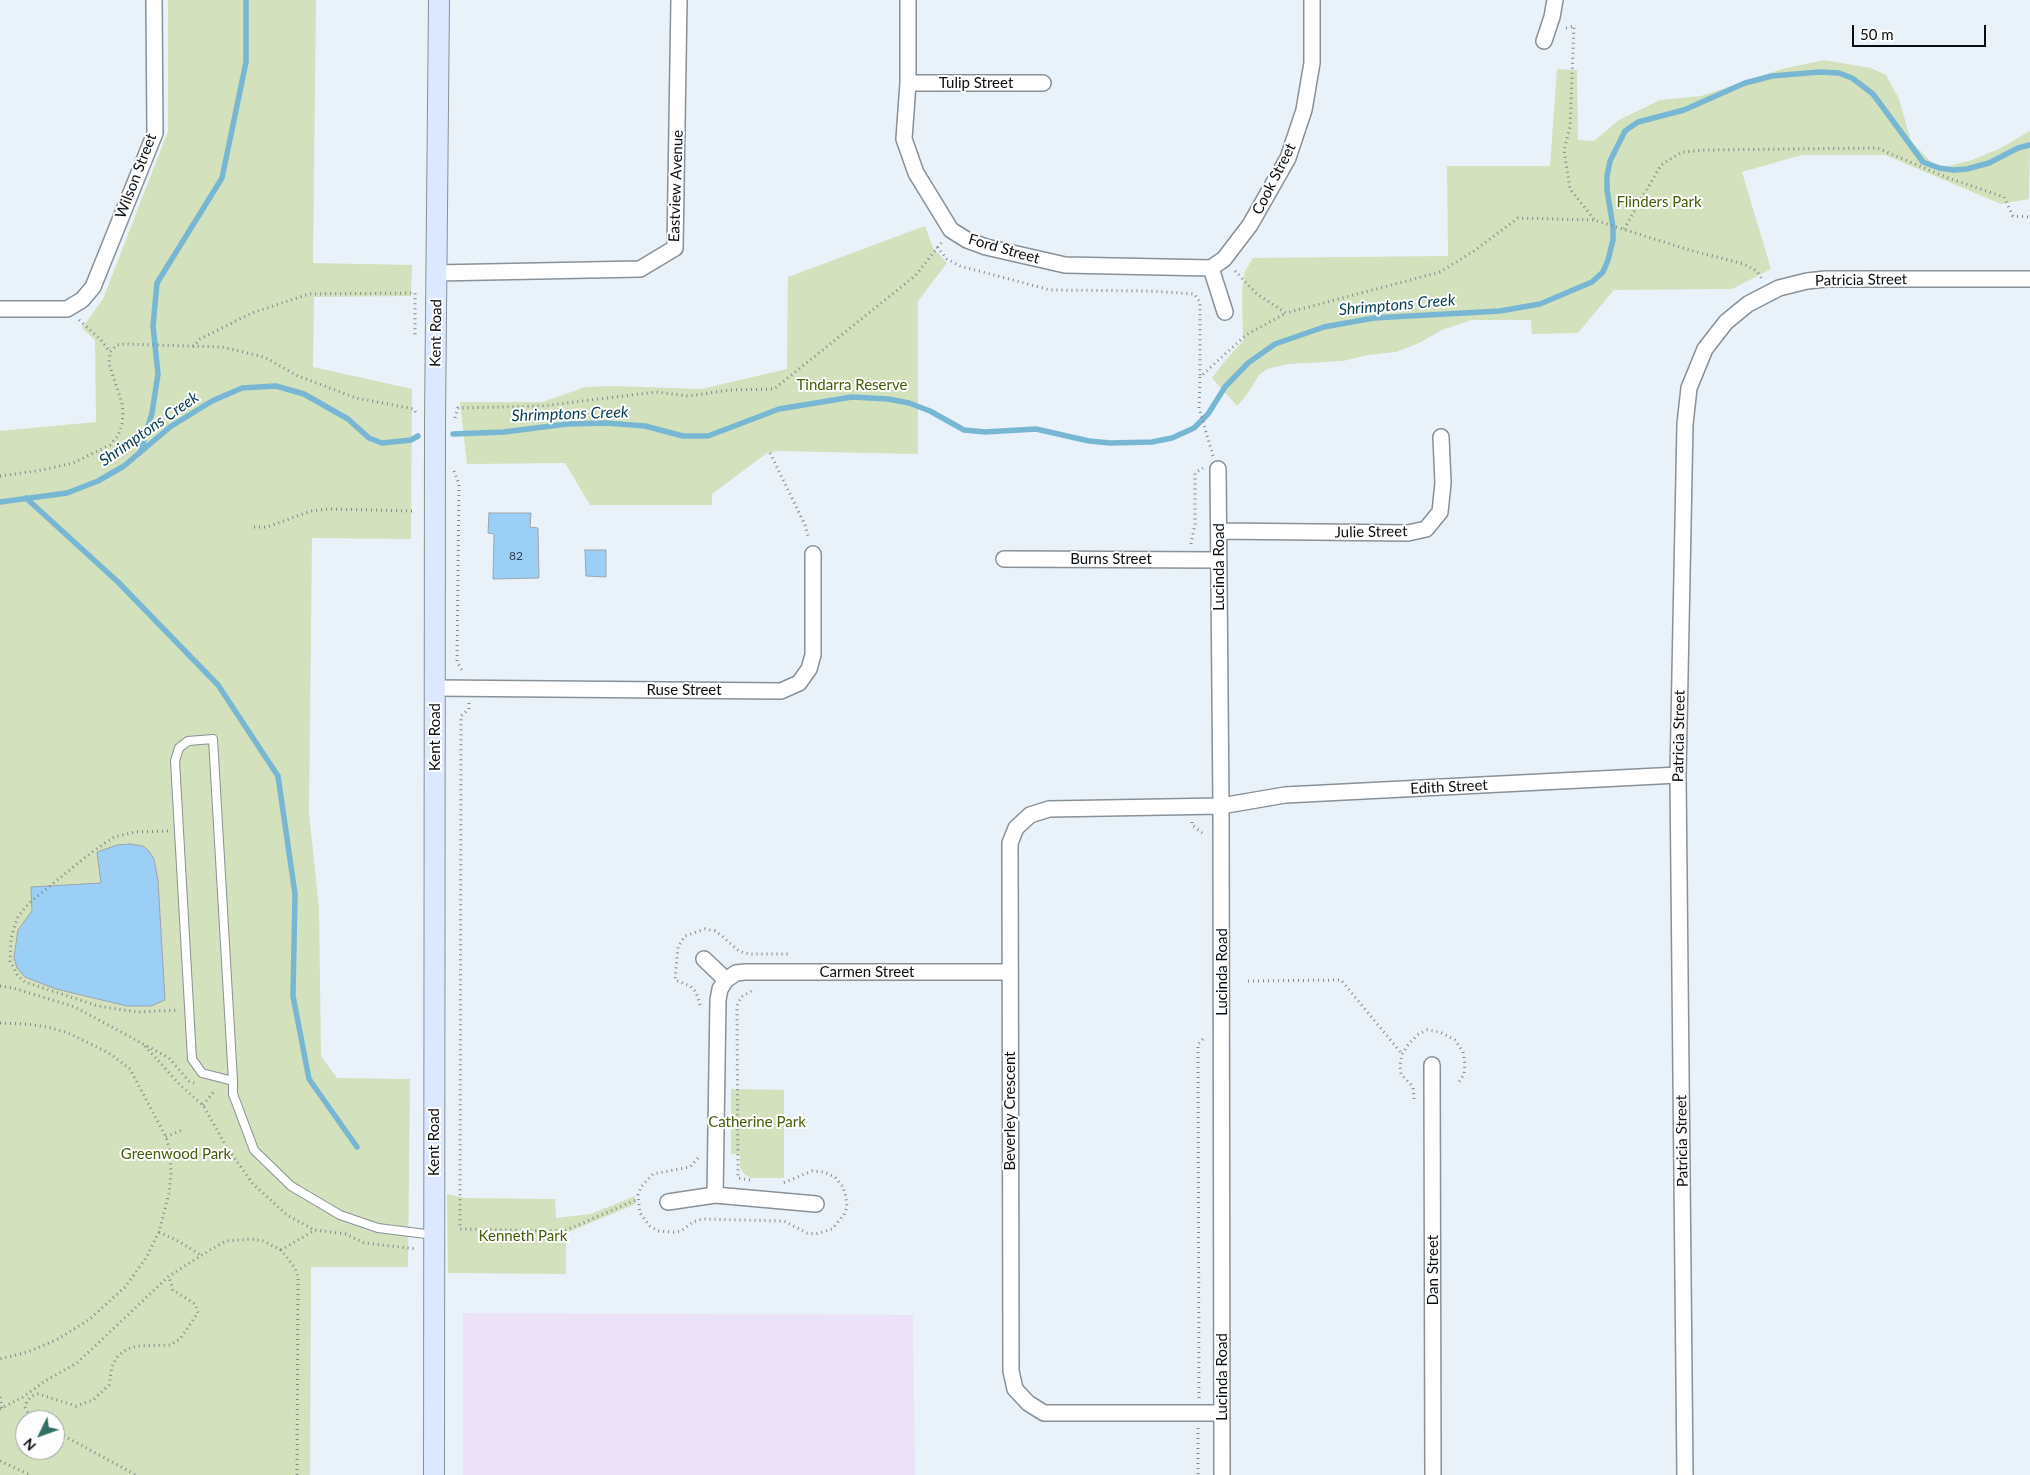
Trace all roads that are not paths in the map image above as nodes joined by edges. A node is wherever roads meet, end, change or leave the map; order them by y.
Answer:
1 (154, 0) edge
2 (439, 0) edge
3 (680, 0) edge
4 (908, 0) edge
5 (1312, 0) edge
6 (1555, 0) edge
7 (1546, 36) road end
8 (908, 83) junction
9 (1043, 83) dead end
10 (1218, 264) junction
11 (436, 273) junction
12 (2030, 279) edge
13 (0, 309) edge
14 (1225, 312) dead end
15 (1441, 437) dead end
16 (1212, 464) road end
17 (1219, 531) junction
18 (813, 554) road end
19 (1004, 559) dead end
20 (1219, 560) junction
21 (435, 688) junction
22 (1678, 776) junction
23 (1221, 806) junction
24 (704, 959) dead end
25 (1010, 972) junction
26 (726, 980) junction
27 (1432, 1064) dead end
28 (233, 1081) junction
29 (715, 1195) junction
30 (668, 1202) dead end
31 (816, 1204) dead end
32 (434, 1243) junction
33 (1222, 1413) junction
34 (434, 1475) edge
35 (1222, 1475) edge
36 (1433, 1475) edge
37 (1685, 1475) edge

1 - 13 street, Wilson Street
2 - 11 street, Kent Road
3 - 11 street, Eastview Avenue
4 - 8 street, Ford Street
5 - 10 street, Cook Street
6 - 7 street
8 - 9 street, Tulip Street
8 - 10 street, Ford Street
10 - 14 street
11 - 21 street, Kent Road
12 - 22 street, Patricia Street
15 - 17 street, Julie Street
16 - 17 street, Lucinda Road
17 - 20 street, Lucinda Road
18 - 21 street, Ruse Street
19 - 20 street, Burns Street
20 - 23 street, Lucinda Road
21 - 32 street, Kent Road
22 - 23 street, Edith Street
22 - 37 street, Patricia Street
23 - 25 street, Beverley Crescent
23 - 33 street, Lucinda Road
24 - 26 street
25 - 26 street, Carmen Street
25 - 33 street, Beverley Crescent
26 - 29 street
27 - 36 street, Dan Street
28 - 28 lane
28 - 32 lane
29 - 30 street
29 - 31 street
32 - 34 street, Kent Road
33 - 35 street, Lucinda Road

